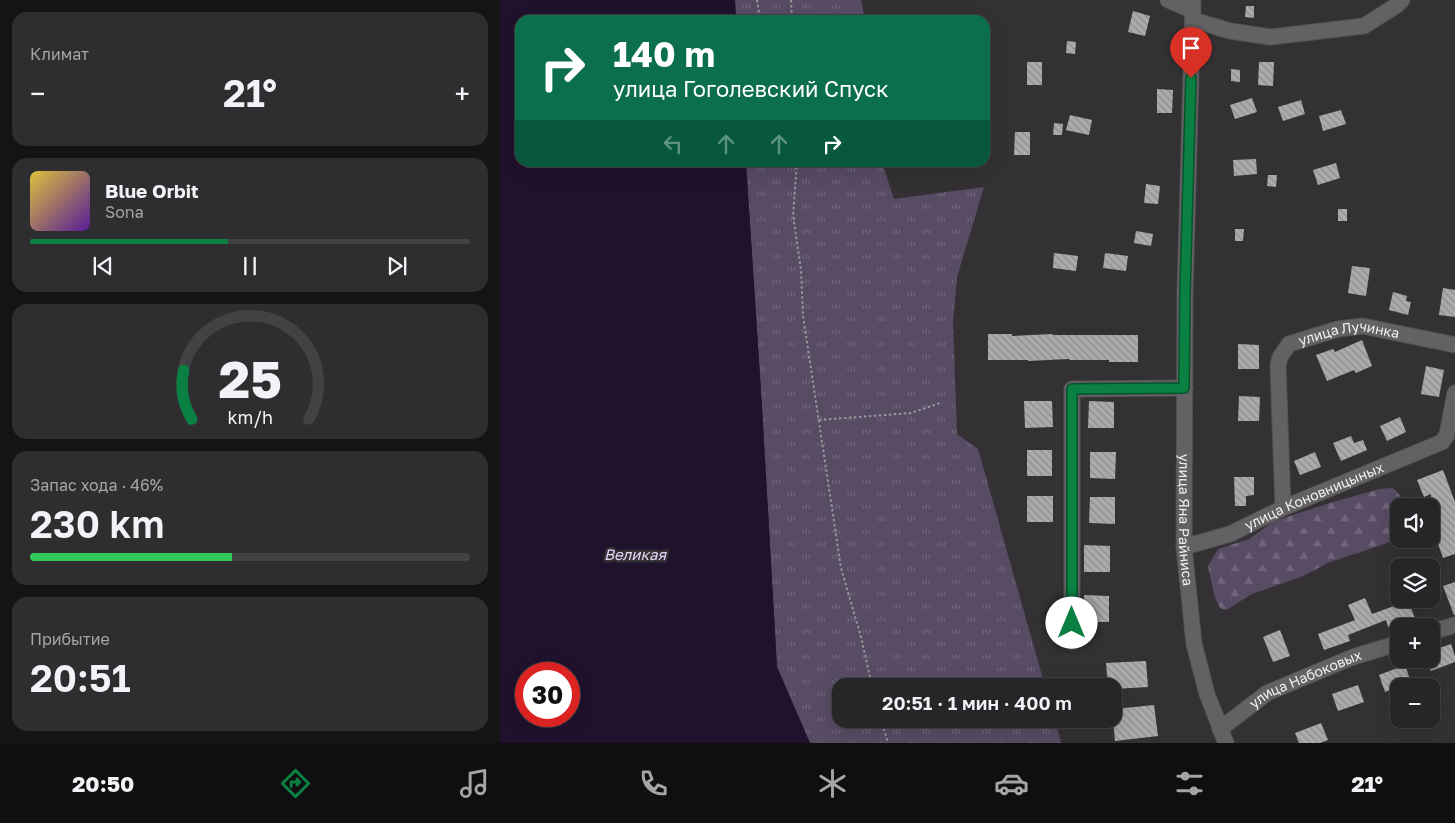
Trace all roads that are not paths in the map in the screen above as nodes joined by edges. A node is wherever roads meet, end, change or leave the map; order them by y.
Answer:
1 (1168, 0) edge
2 (1402, 0) edge
3 (1193, 10) edge
4 (1455, 345) edge
5 (1184, 388) junction
6 (1455, 393) edge
7 (1283, 508) junction
8 (1184, 547) junction
9 (1455, 625) edge
10 (1440, 629) edge
11 (1072, 642) dead end
12 (1390, 646) edge
13 (1220, 729) junction
14 (1226, 743) edge

1 - 3 street
2 - 3 street
3 - 5 street, улица Яна Райниса
4 - 7 street, улица Лучинка
5 - 8 street, улица Яна Райниса
5 - 11 street
6 - 7 street, улица Коновницыных
7 - 8 street, улица Коновницыных
8 - 13 street, улица Яна Райниса
9 - 10 street
12 - 13 street, улица Набоковых
13 - 14 street, улица Яна Райниса

